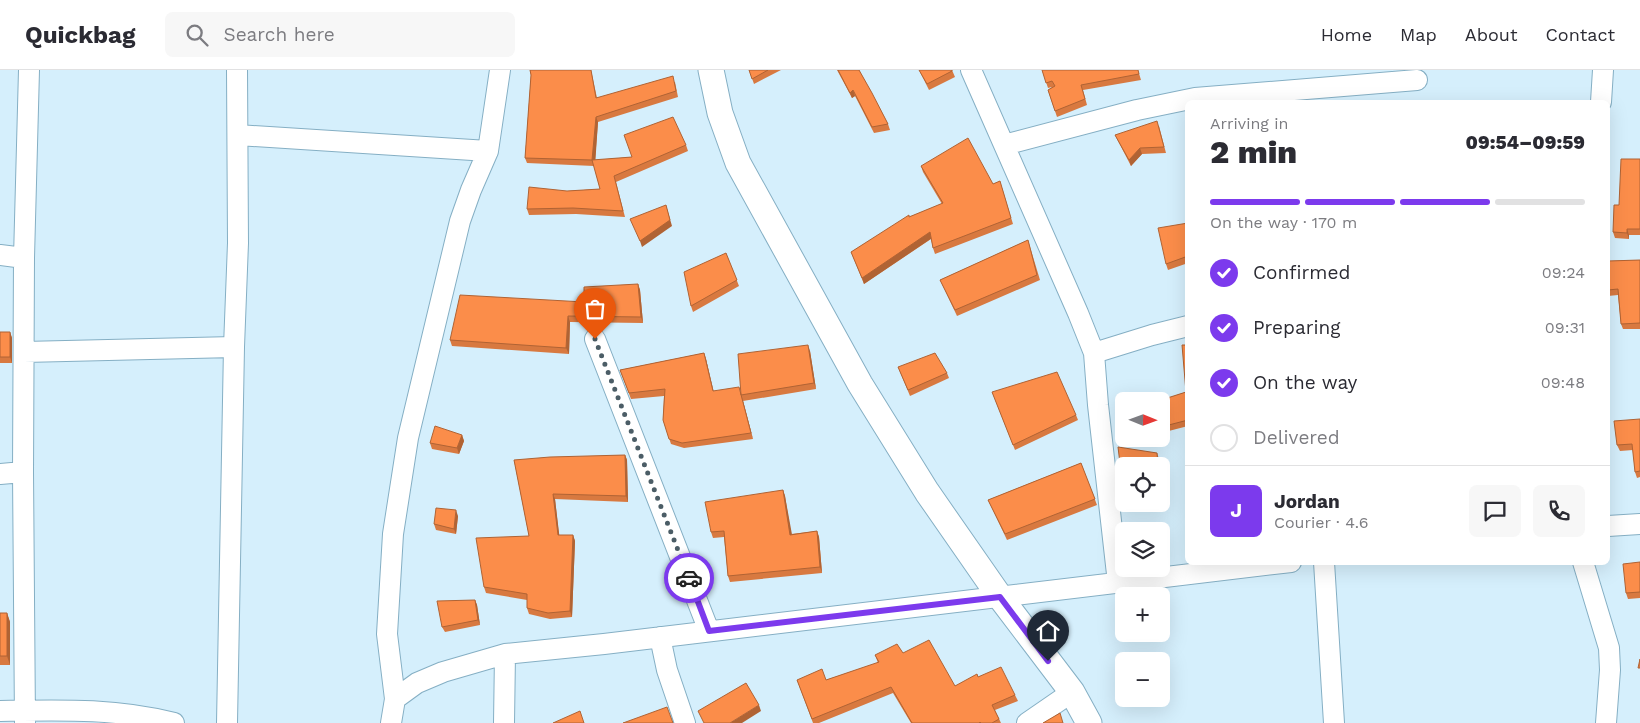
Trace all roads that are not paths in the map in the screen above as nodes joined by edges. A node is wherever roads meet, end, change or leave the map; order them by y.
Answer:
1 (29, 70) edge
2 (237, 70) edge
3 (500, 70) edge
4 (711, 70) edge
5 (971, 70) edge
6 (1602, 70) edge
7 (1417, 80) dead end
8 (1185, 100) edge
9 (1185, 100) edge
10 (1601, 100) edge
11 (238, 135) junction
12 (1004, 145) junction
13 (488, 151) junction
14 (0, 255) edge
15 (24, 258) junction
16 (1185, 327) edge
17 (595, 339) dead end
18 (234, 348) junction
19 (24, 352) junction
20 (1094, 353) junction
21 (23, 472) junction
22 (0, 474) edge
23 (1640, 524) edge
24 (1610, 526) edge
25 (1265, 565) edge
26 (1324, 565) edge
27 (1584, 565) edge
28 (1118, 582) junction
29 (1000, 597) junction
30 (709, 631) junction
31 (660, 637) junction
32 (505, 654) junction
33 (1072, 692) junction
34 (395, 699) junction
35 (0, 711) edge
36 (25, 717) edge
37 (174, 723) edge
38 (227, 723) edge
39 (391, 723) edge
40 (504, 723) edge
41 (685, 723) edge
42 (1028, 723) edge
43 (1089, 723) edge
44 (1334, 723) edge
45 (1606, 723) edge

1 - 15 street
2 - 11 street
3 - 13 street
4 - 29 street
5 - 12 street
6 - 10 street
7 - 9 street
8 - 12 street
11 - 13 street
11 - 18 street
12 - 20 street
13 - 34 street
14 - 15 street
15 - 19 street
16 - 20 street
17 - 30 street
18 - 19 street
18 - 38 street
19 - 21 street
20 - 28 street
21 - 22 street
21 - 36 street
23 - 24 street
25 - 28 street
26 - 44 street
27 - 45 street
28 - 29 street
29 - 30 street
29 - 33 street
30 - 31 street
31 - 32 street
31 - 41 street
32 - 34 street
32 - 40 street
33 - 42 street
33 - 43 street
34 - 39 street
35 - 36 street
36 - 37 street

